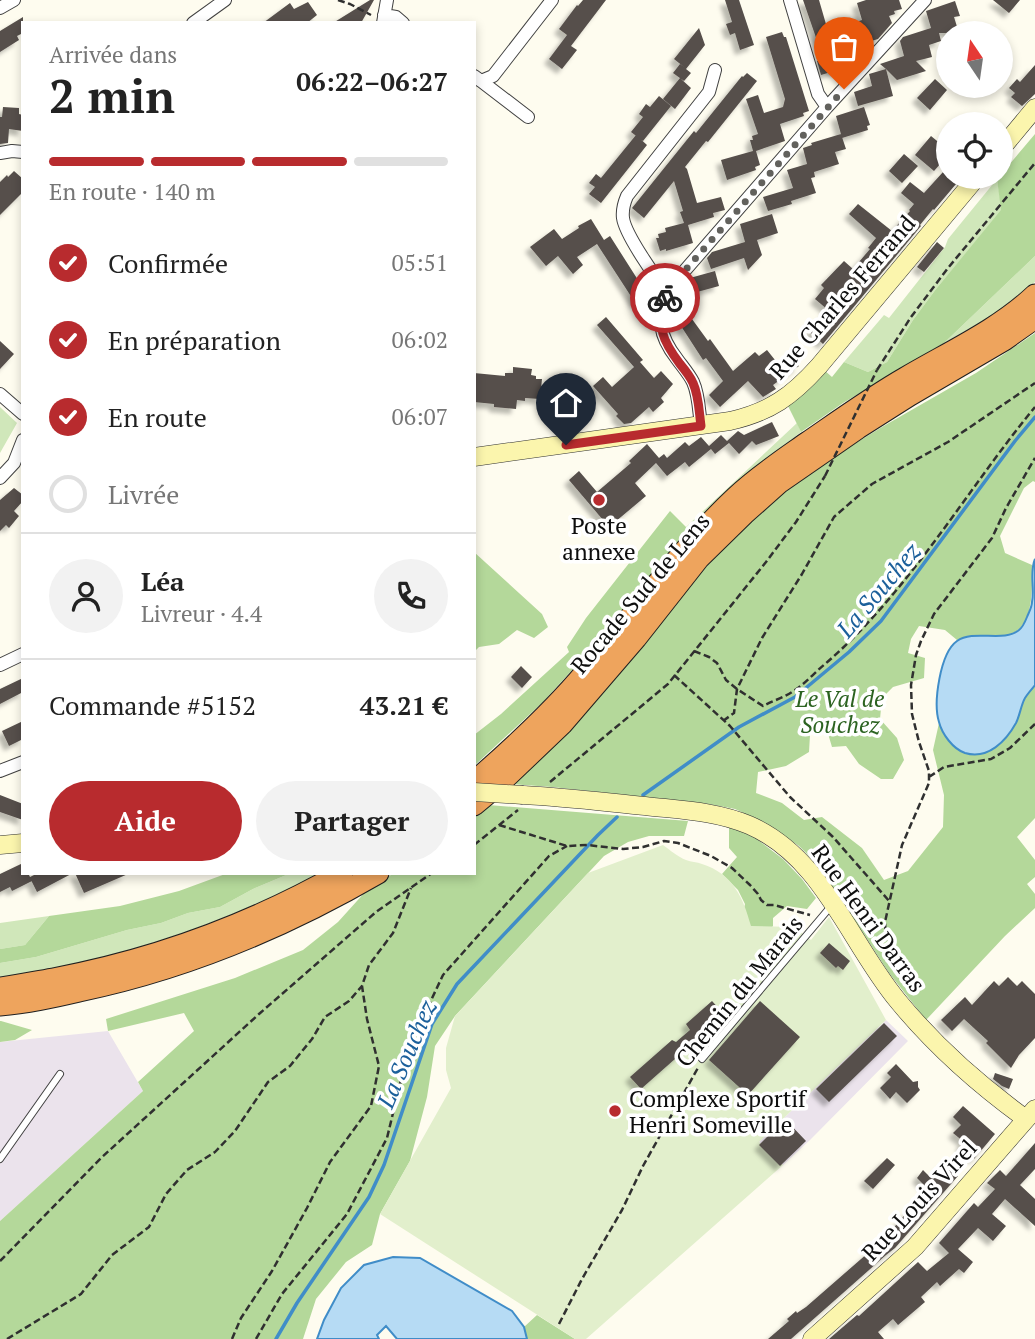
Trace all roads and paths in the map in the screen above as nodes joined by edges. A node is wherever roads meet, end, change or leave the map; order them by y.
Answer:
1 (14, 0) edge
2 (225, 0) edge
3 (338, 0) edge
4 (387, 0) edge
5 (552, 0) edge
6 (790, 0) edge
7 (925, 0) edge
8 (0, 8) edge
9 (383, 20) edge
10 (196, 21) edge
11 (401, 21) edge
12 (715, 70) dead end
13 (478, 79) edge
14 (827, 107) junction
15 (1035, 108) edge
16 (528, 117) dead end
17 (1013, 135) edge
18 (21, 152) edge
19 (0, 153) edge
20 (1035, 163) edge
21 (968, 189) edge
22 (667, 291) junction
23 (1035, 295) edge
24 (1035, 318) edge
25 (1035, 383) edge
26 (0, 394) edge
27 (1035, 407) edge
28 (21, 412) edge
29 (701, 426) junction
30 (476, 457) edge
31 (1035, 458) edge
32 (18, 467) edge
33 (0, 478) edge
34 (694, 651) junction
35 (21, 655) edge
36 (0, 666) edge
37 (674, 675) junction
38 (737, 689) junction
39 (723, 721) junction
40 (1035, 724) edge
41 (21, 763) edge
42 (0, 771) edge
43 (929, 777) junction
44 (476, 780) edge
45 (476, 792) edge
46 (530, 795) junction
47 (476, 803) edge
48 (499, 825) junction
49 (21, 843) edge
50 (476, 843) edge
51 (0, 845) edge
52 (567, 846) junction
53 (338, 875) edge
54 (374, 875) edge
55 (429, 875) edge
56 (411, 888) junction
57 (890, 902) junction
58 (833, 904) junction
59 (820, 918) junction
60 (870, 963) junction
61 (362, 986) junction
62 (0, 988) edge
63 (0, 1005) edge
64 (702, 1059) joint
65 (60, 1074) dead end
66 (1031, 1114) edge
67 (0, 1159) edge
68 (0, 1261) edge
69 (559, 1324) dead end
70 (7, 1339) edge
71 (232, 1339) edge
72 (256, 1339) edge
73 (812, 1339) edge

1 - 8 street
2 - 10 street
3 - 9 path
4 - 9 street
5 - 13 street
6 - 14 street
7 - 14 street
9 - 11 street
12 - 22 street
13 - 16 street
14 - 22 street
15 - 17 street
18 - 19 street
20 - 34 path, bridge
21 - 29 street, Rue Charles Ferrand
22 - 29 street
23 - 44 highway, Rocade Sud de Lens
24 - 47 highway, Rocade Sud de Lens
25 - 38 path
26 - 28 street
27 - 38 path
29 - 30 street, Rue Charles Ferrand
31 - 43 path
32 - 33 street
34 - 37 path
34 - 38 path
35 - 36 street
37 - 39 path
37 - 46 path
38 - 39 path
39 - 57 path
40 - 43 path
41 - 42 street
43 - 57 path
45 - 46 street, Rue Henri Darras, bridge
46 - 48 path
46 - 58 street, Rue Henri Darras
48 - 50 path
48 - 52 path
49 - 51 street
52 - 59 path
52 - 72 path
53 - 62 highway
54 - 63 highway
55 - 56 path
56 - 61 path
56 - 68 path
57 - 60 path
58 - 59 lane, Chemin du Marais
58 - 60 street, Rue Henri Darras
59 - 64 lane, Chemin du Marais
60 - 66 street, Rue Henri Darras
61 - 70 path
61 - 71 path
64 - 69 path, Chemin du Marais
65 - 67 lane
66 - 73 street, Rue Louis Virel

